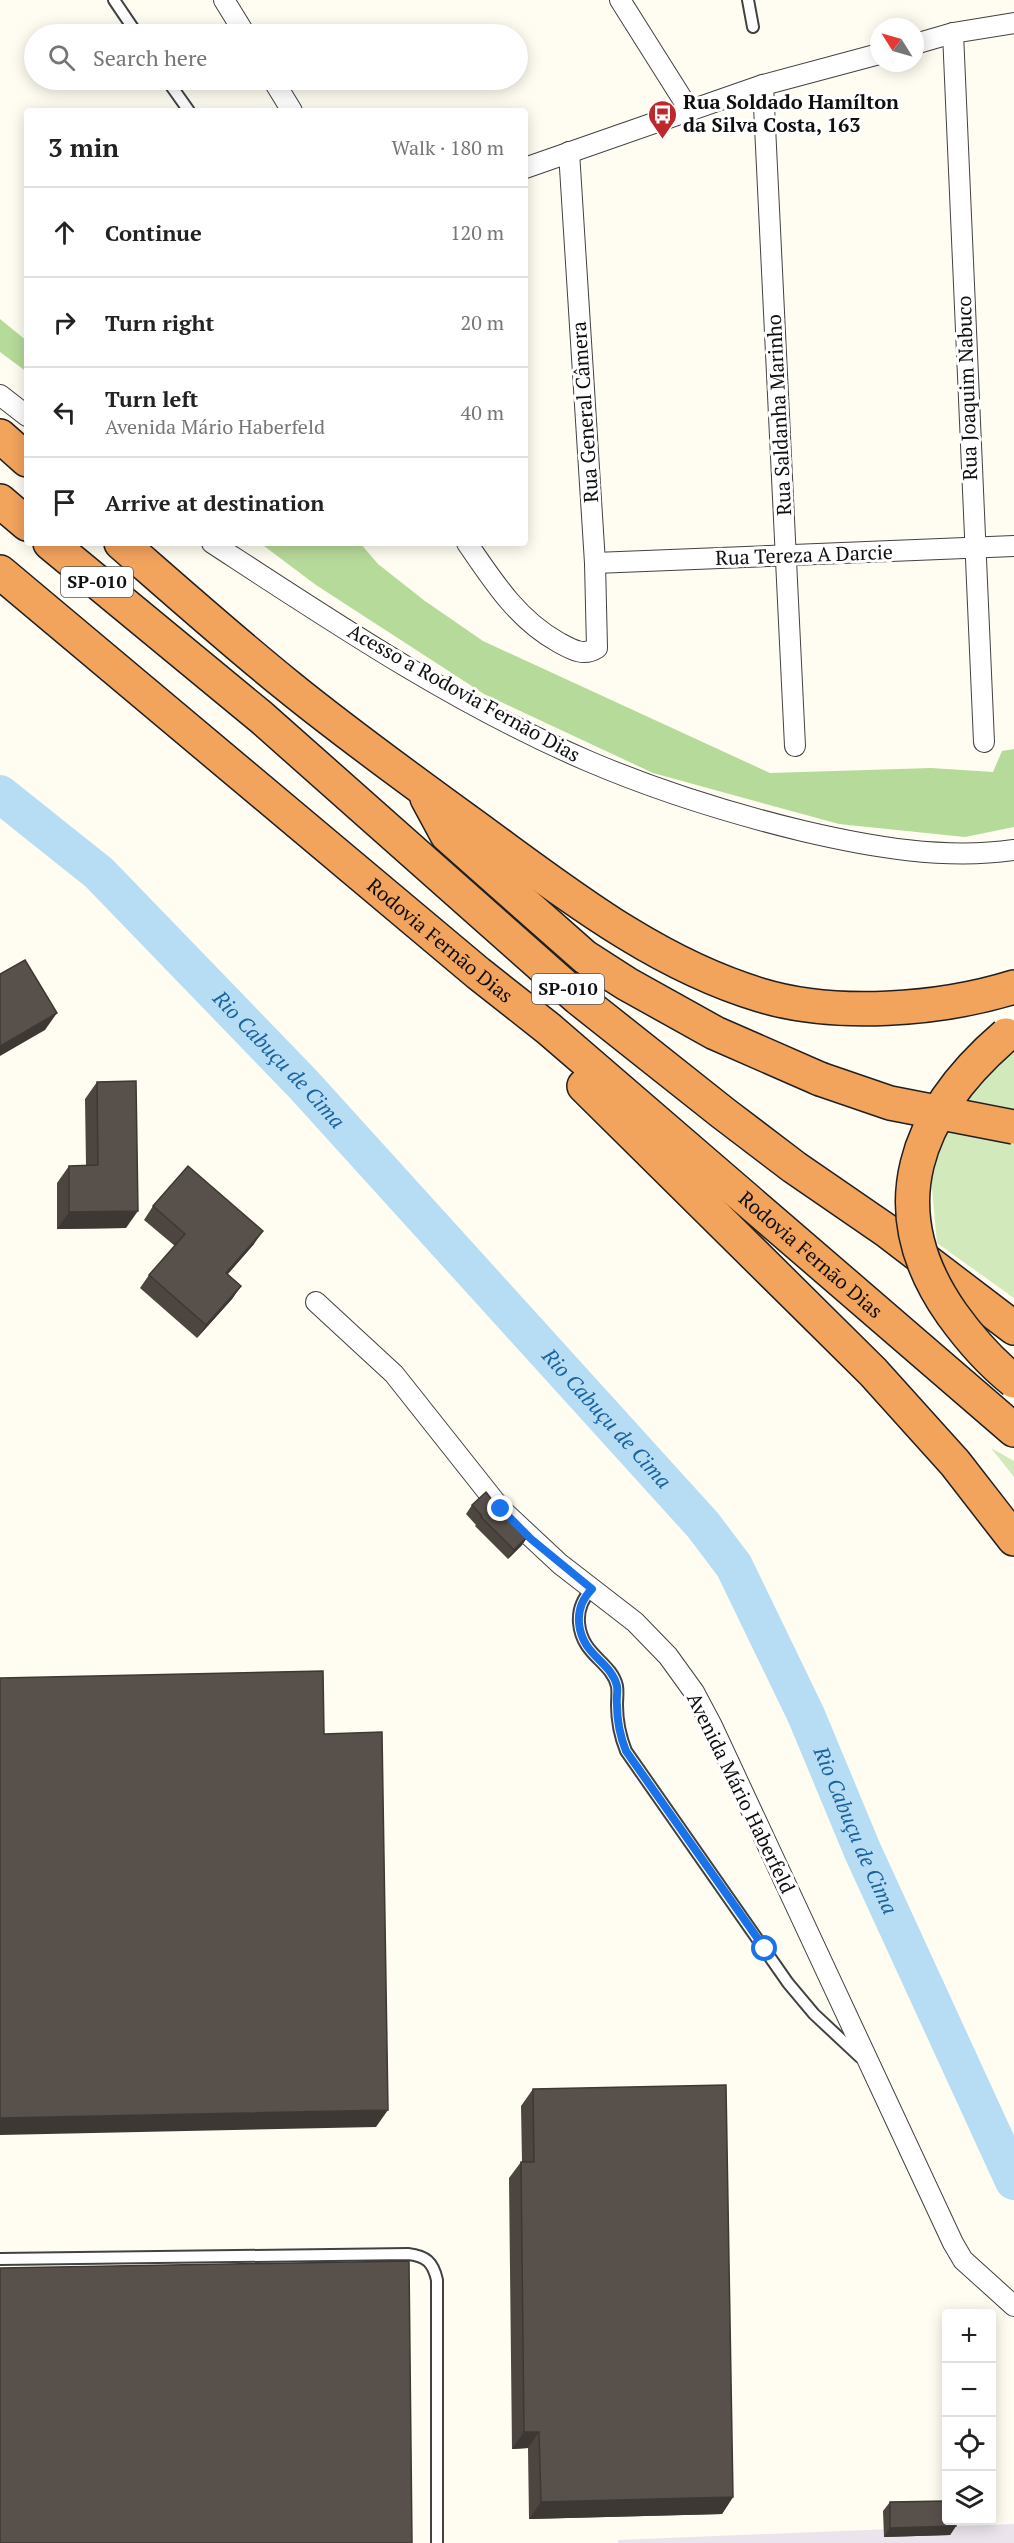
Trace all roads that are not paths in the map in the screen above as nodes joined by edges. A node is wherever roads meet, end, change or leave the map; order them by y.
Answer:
1 (114, 0) edge
2 (224, 0) edge
3 (620, 0) edge
4 (748, 0) edge
5 (1014, 22) edge
6 (130, 24) edge
7 (239, 24) edge
8 (753, 27) dead end
9 (953, 33) junction
10 (924, 41) edge
11 (870, 56) edge
12 (763, 85) junction
13 (174, 90) edge
14 (279, 90) edge
15 (187, 108) edge
16 (290, 108) edge
17 (690, 111) junction
18 (569, 152) junction
19 (528, 167) edge
20 (0, 395) edge
21 (24, 415) edge
22 (0, 436) edge
23 (24, 457) edge
24 (0, 501) edge
25 (24, 521) edge
26 (54, 546) edge
27 (125, 546) edge
28 (217, 546) edge
29 (468, 546) edge
30 (1014, 546) edge
31 (974, 548) junction
32 (786, 557) junction
33 (595, 563) junction
34 (0, 572) edge
35 (984, 742) dead end
36 (795, 746) dead end
37 (420, 786) junction
38 (1014, 850) edge
39 (478, 973) junction
40 (1014, 987) edge
41 (1011, 1032) edge
42 (1014, 1127) edge
43 (316, 1302) dead end
44 (1014, 1328) edge
45 (873, 1372) junction
46 (1014, 1381) edge
47 (1014, 1431) edge
48 (1014, 1511) edge
49 (1014, 1539) edge
50 (592, 1589) junction
51 (869, 2066) junction
52 (0, 2259) edge
53 (1014, 2306) edge
54 (437, 2543) edge

1 - 6 lane
2 - 7 street
3 - 17 street
4 - 8 lane
5 - 9 street
9 - 10 street
9 - 31 street, Rua Joaquim Nabuco
11 - 12 street
12 - 17 street
12 - 32 street, Rua Saldanha Marinho
13 - 15 lane
14 - 16 street
17 - 18 street
18 - 19 street
18 - 33 street, Rua General Câmera
20 - 21 street
22 - 23 highway
24 - 25 highway
26 - 44 highway, SP-010
27 - 37 highway
28 - 38 street, Acesso a Rodovia Fernão Dias
29 - 33 street, Rua General Câmera
30 - 31 street, Rua Tereza A Darcie
31 - 32 street, Rua Tereza A Darcie
31 - 35 street, Rua Joaquim Nabuco
32 - 33 street, Rua Tereza A Darcie
32 - 36 street, Rua Saldanha Marinho
34 - 39 highway, Rodovia Fernão Dias / SP-010
37 - 40 highway
37 - 42 highway, bridge
39 - 45 highway
39 - 47 highway, Rodovia Fernão Dias / SP-010
41 - 46 highway, bridge
43 - 50 street, Avenida Mário Haberfeld
45 - 48 highway
45 - 49 highway
50 - 51 street, Avenida Mário Haberfeld
50 - 51 lane
51 - 53 street, Avenida Mário Haberfeld
52 - 54 lane

